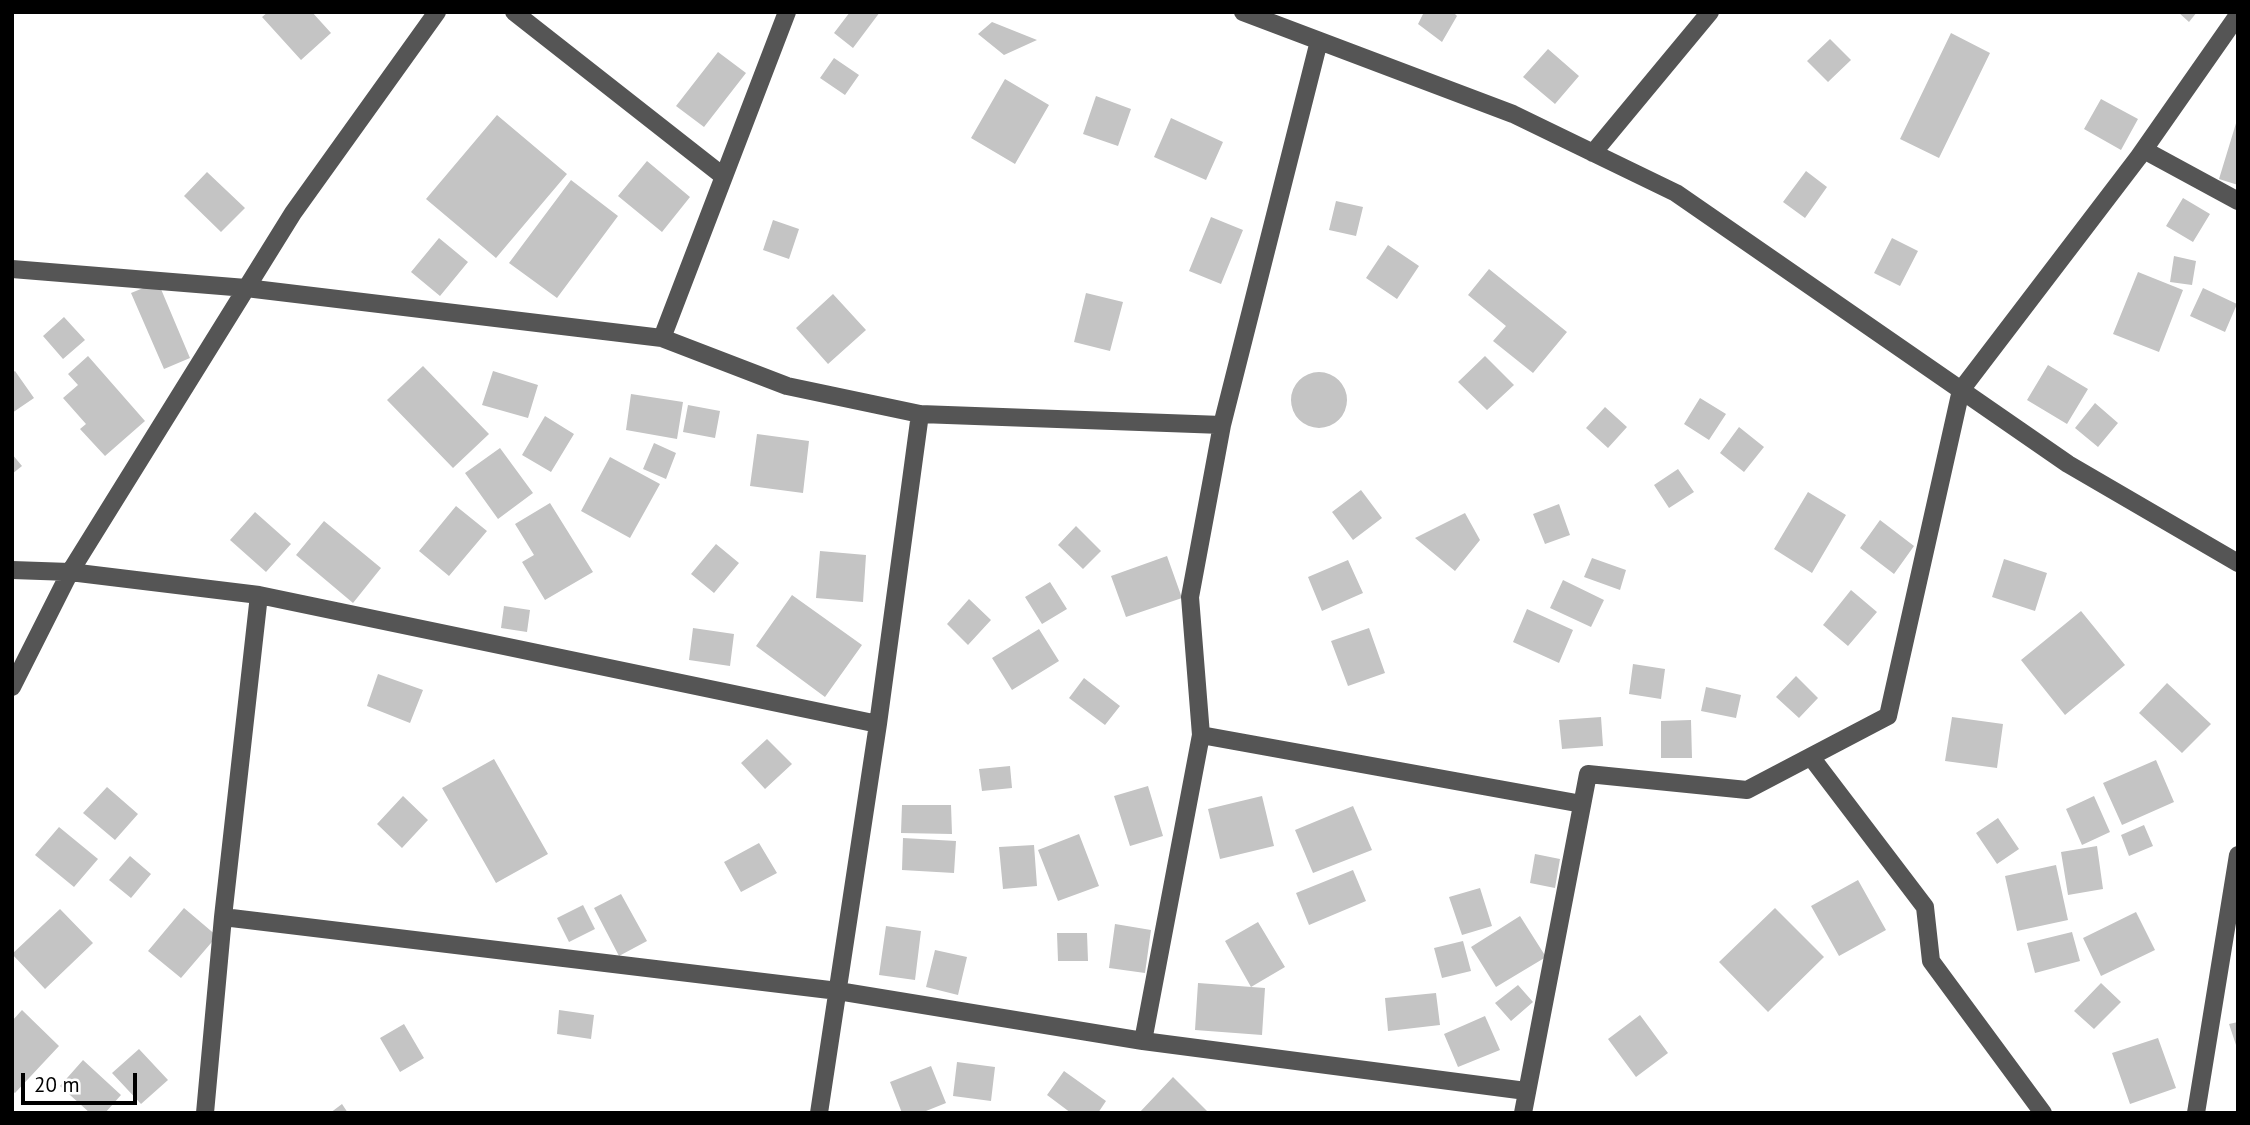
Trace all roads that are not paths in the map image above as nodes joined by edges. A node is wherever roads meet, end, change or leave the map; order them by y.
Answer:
1 (437, 12) edge
2 (514, 12) edge
3 (787, 12) edge
4 (1244, 12) edge
5 (1710, 12) edge
6 (2238, 15) edge
7 (1319, 41) junction
8 (1593, 153) junction
9 (2132, 167) junction
10 (723, 176) junction
11 (2238, 201) edge
12 (12, 268) edge
13 (246, 288) junction
14 (662, 338) junction
15 (1961, 390) junction
16 (920, 414) junction
17 (1222, 425) junction
18 (2238, 563) edge
19 (12, 570) edge
20 (70, 572) junction
21 (259, 595) junction
22 (12, 687) edge
23 (878, 724) junction
24 (1201, 735) junction
25 (1811, 757) junction
26 (1582, 804) junction
27 (2238, 855) edge
28 (223, 917) junction
29 (838, 991) junction
30 (1143, 1041) junction
31 (1527, 1091) junction
32 (205, 1113) edge
33 (819, 1113) edge
34 (1523, 1113) edge
35 (2043, 1113) edge
36 (2196, 1113) edge

1 - 13 street
2 - 10 street
3 - 10 street
4 - 7 street
5 - 8 street
6 - 9 street
7 - 8 street
7 - 17 street
8 - 15 street
9 - 11 street
9 - 15 street
10 - 14 street
12 - 13 street
13 - 14 street
13 - 20 street
14 - 16 street
15 - 18 street
15 - 25 street
16 - 17 street
16 - 23 street
17 - 24 street
19 - 20 street
20 - 21 street
20 - 22 street
21 - 23 street
21 - 28 street
23 - 29 street
24 - 26 street
24 - 30 street
25 - 26 street
25 - 35 street
26 - 31 street
27 - 36 street
28 - 29 street
28 - 32 street
29 - 30 street
29 - 33 street
30 - 31 street
31 - 34 street

